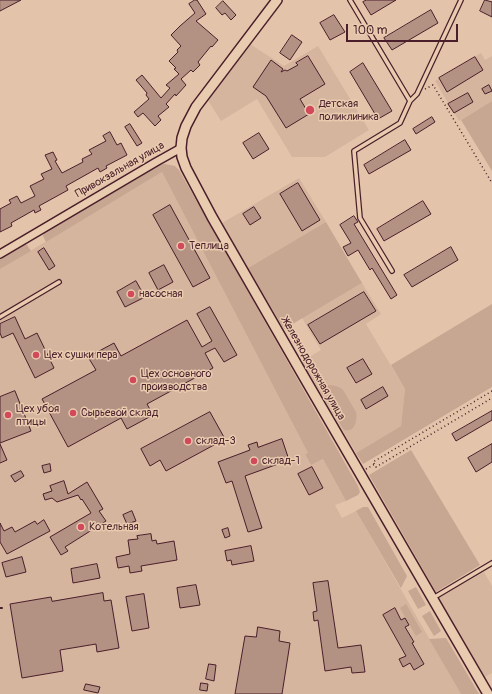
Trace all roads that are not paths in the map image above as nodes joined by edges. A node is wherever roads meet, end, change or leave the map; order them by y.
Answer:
1 (277, 0) edge
2 (350, 0) edge
3 (461, 0) edge
4 (410, 101) junction
5 (181, 148) junction
6 (0, 254) edge
7 (392, 271) dead end
8 (59, 282) dead end
9 (0, 317) edge
10 (492, 563) edge
11 (432, 598) junction
12 (488, 694) edge

1 - 5 main road, Привокзальная улица
2 - 4 lane
3 - 4 lane
4 - 7 lane
5 - 6 street, Привокзальная улица
5 - 11 main road, Железнодорожная улица
8 - 9 lane
10 - 11 lane
11 - 12 main road, Железнодорожная улица

